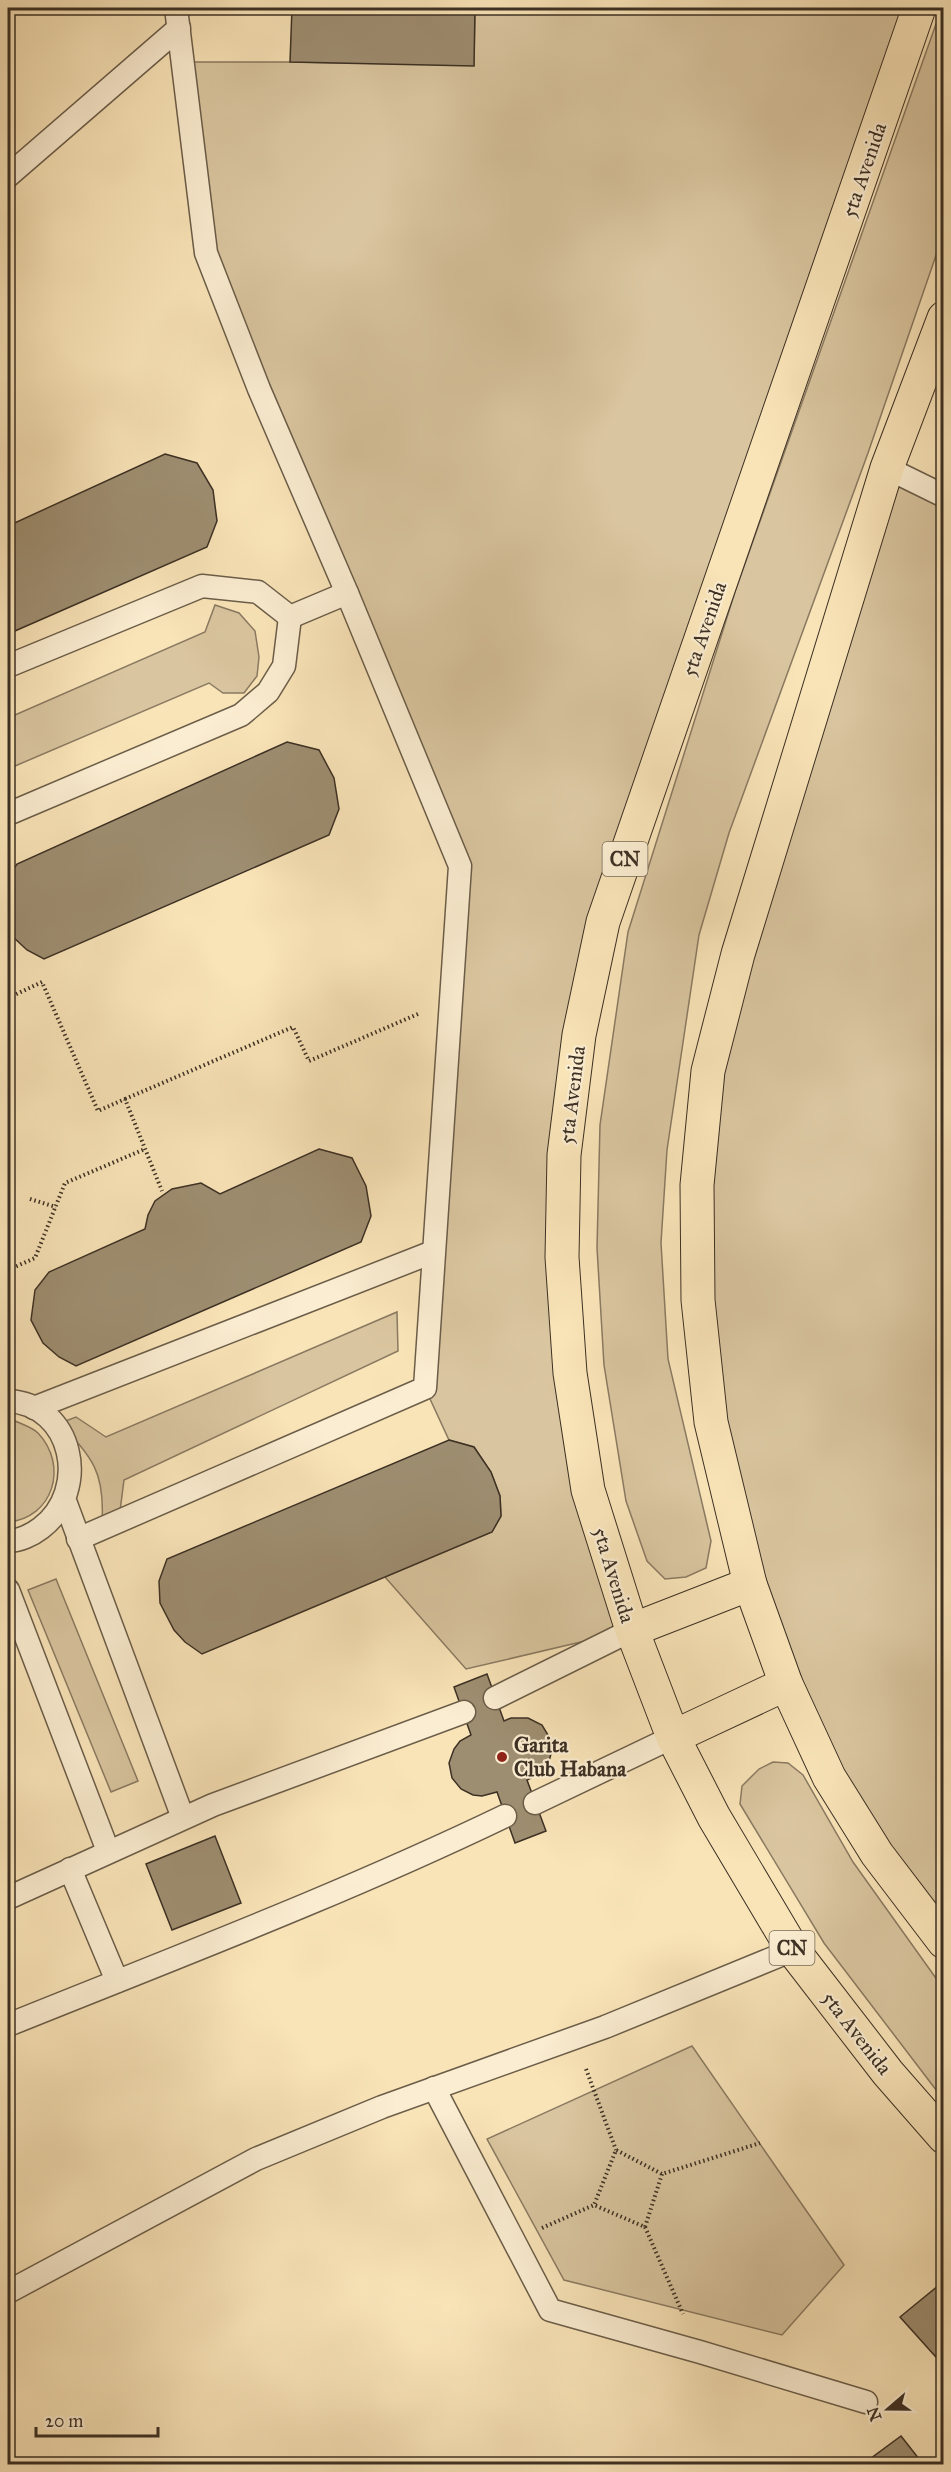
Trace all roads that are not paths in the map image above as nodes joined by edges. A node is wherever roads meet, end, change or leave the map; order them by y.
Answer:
1 (919, 8) edge
2 (177, 18) edge
3 (8, 176) edge
4 (944, 318) edge
5 (887, 468) junction
6 (944, 496) edge
7 (346, 593) junction
8 (290, 617) junction
9 (8, 666) edge
10 (8, 814) edge
11 (433, 1252) junction
12 (8, 1401) edge
13 (34, 1408) junction
14 (65, 1502) junction
15 (78, 1539) junction
16 (8, 1541) edge
17 (750, 1584) junction
18 (8, 1590) edge
19 (632, 1630) junction
20 (786, 1684) junction
21 (495, 1698) dead end
22 (464, 1712) dead end
23 (673, 1737) junction
24 (535, 1803) dead end
25 (505, 1816) dead end
26 (183, 1818) junction
27 (108, 1851) junction
28 (70, 1869) junction
29 (8, 1898) edge
30 (944, 1942) edge
31 (793, 1950) junction
32 (117, 1981) junction
33 (8, 2025) edge
34 (434, 2088) junction
35 (944, 2137) edge
36 (8, 2292) edge
37 (866, 2402) dead end

1 - 19 highway, 5ta Avenida / CN
2 - 3 lane
2 - 7 lane
4 - 5 highway
5 - 6 lane
5 - 17 highway
7 - 8 lane
7 - 11 lane
8 - 9 lane
8 - 10 lane
11 - 13 lane
11 - 15 lane
12 - 13 lane
13 - 14 lane
14 - 15 lane
14 - 16 lane
15 - 26 lane
17 - 19 highway
17 - 20 highway
18 - 27 lane
19 - 21 lane
19 - 23 highway, 5ta Avenida / CN
20 - 23 highway
20 - 30 highway
22 - 26 lane
23 - 24 lane
23 - 31 highway, 5ta Avenida / CN
25 - 32 lane
26 - 27 lane
27 - 28 lane
28 - 29 lane
28 - 32 lane
31 - 34 lane
31 - 35 highway, 5ta Avenida / CN
32 - 33 lane
34 - 36 lane
34 - 37 lane

